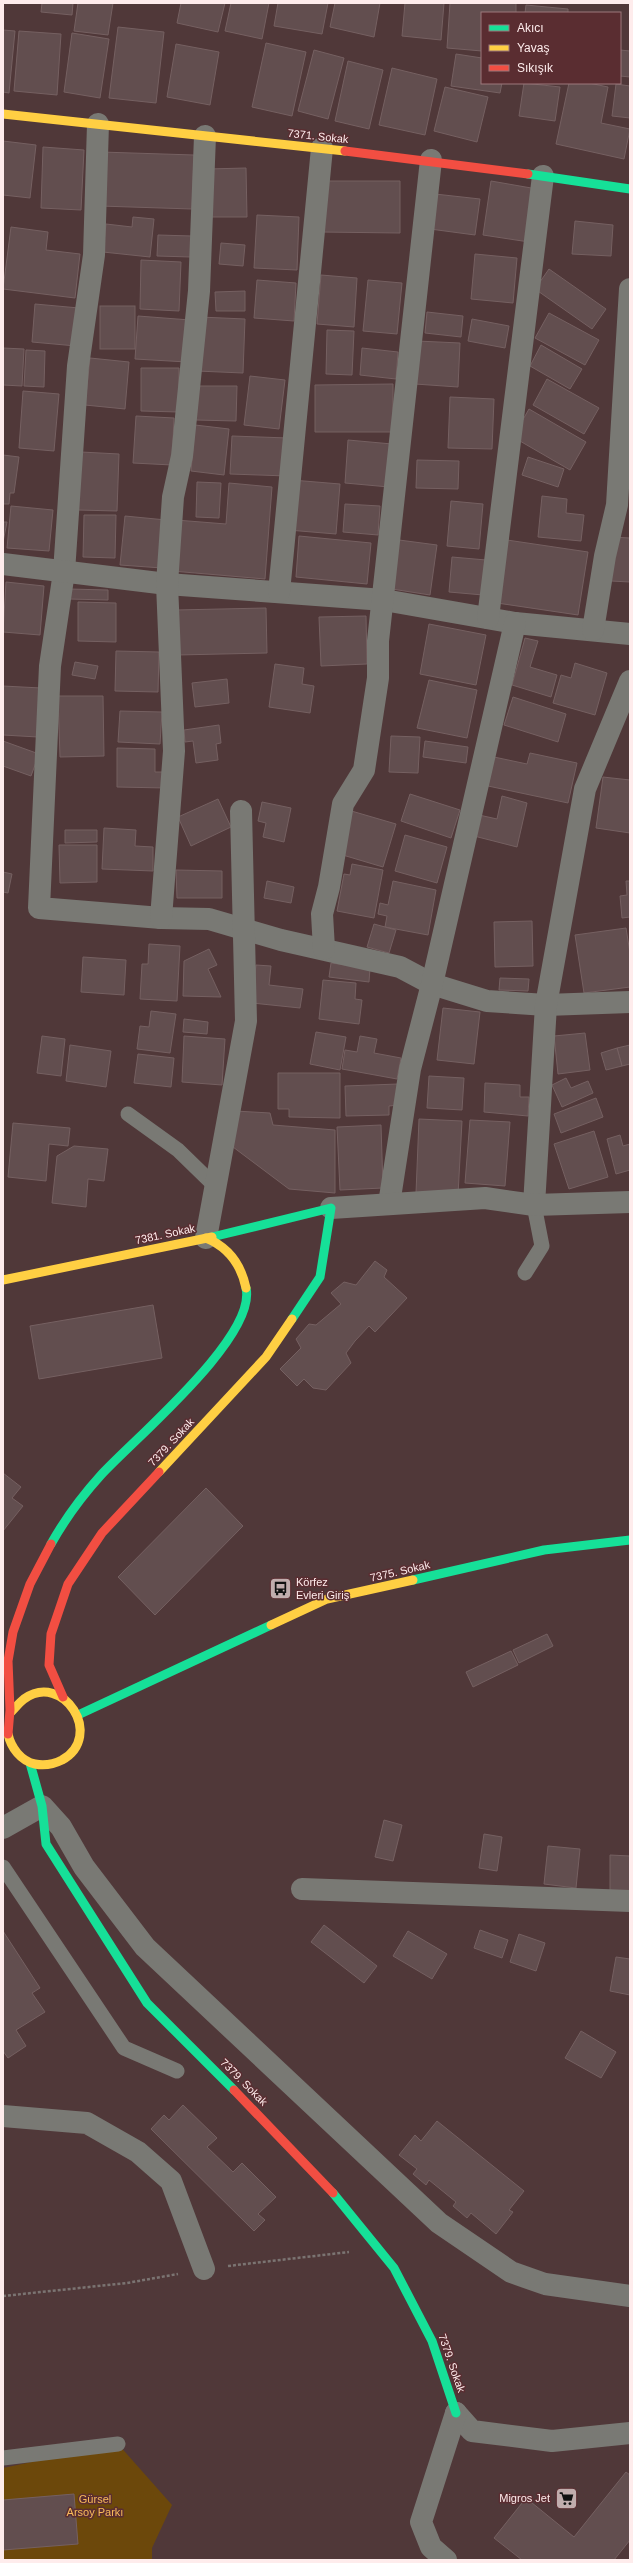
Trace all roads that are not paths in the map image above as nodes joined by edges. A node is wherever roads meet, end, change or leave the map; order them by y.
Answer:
1 (3, 114) edge
2 (98, 124) junction
3 (205, 136) junction
4 (322, 148) junction
5 (431, 160) junction
6 (543, 176) junction
7 (630, 189) edge
8 (630, 289) edge
9 (3, 564) edge
10 (64, 572) junction
11 (167, 584) junction
12 (279, 592) junction
13 (384, 600) junction
14 (488, 618) junction
15 (515, 623) junction
16 (594, 630) junction
17 (630, 634) edge
18 (630, 681) edge
19 (241, 811) dead end
20 (161, 918) junction
21 (245, 930) junction
22 (324, 949) junction
23 (432, 984) junction
24 (630, 1002) edge
25 (546, 1005) junction
26 (128, 1114) dead end
27 (216, 1187) junction
28 (630, 1202) edge
29 (389, 1204) junction
30 (534, 1205) junction
31 (331, 1208) junction
32 (206, 1238) junction
33 (524, 1273) dead end
34 (3, 1280) edge
35 (630, 1540) edge
36 (63, 1697) junction
37 (10, 1712) junction
38 (78, 1715) junction
39 (30, 1763) junction
40 (42, 1806) junction
41 (3, 1828) edge
42 (3, 1867) edge
43 (302, 1889) dead end
44 (630, 1901) edge
45 (177, 2071) dead end
46 (3, 2116) edge
47 (204, 2269) dead end
48 (630, 2296) edge
49 (456, 2413) junction
50 (630, 2433) edge
51 (118, 2444) dead end
52 (3, 2458) edge
53 (446, 2560) edge

1 - 2 street, 7371. Sokak
2 - 3 street, 7371. Sokak
2 - 10 street
3 - 4 street, 7371. Sokak
3 - 11 street
4 - 5 street, 7371. Sokak
4 - 12 street
5 - 6 street, 7371. Sokak
5 - 13 street
6 - 7 street, 7371. Sokak
6 - 14 street
8 - 16 street
9 - 10 street
10 - 11 street
10 - 20 street
11 - 12 street
11 - 20 street
12 - 13 street
13 - 14 street
13 - 22 street
14 - 15 street
15 - 16 street
15 - 23 street
16 - 17 street
18 - 25 street
19 - 21 street
20 - 21 street
21 - 22 street
21 - 27 street
22 - 23 street
23 - 25 street
23 - 29 street
24 - 25 street
25 - 30 street
26 - 27 lane
27 - 32 street
28 - 30 street
29 - 30 street
29 - 31 street
30 - 33 lane
31 - 32 street, 7381. Sokak
31 - 36 street, 7379. Sokak
32 - 34 street, 7381. Sokak
32 - 37 street
35 - 38 street, 7375. Sokak
36 - 37 street
36 - 38 street, 7379. Sokak
37 - 39 street
38 - 39 street
39 - 40 street, 7379. Sokak
40 - 41 street
40 - 48 street
40 - 49 street, 7379. Sokak
42 - 45 lane
43 - 44 street
46 - 47 street
49 - 50 street
49 - 53 street
51 - 52 lane

